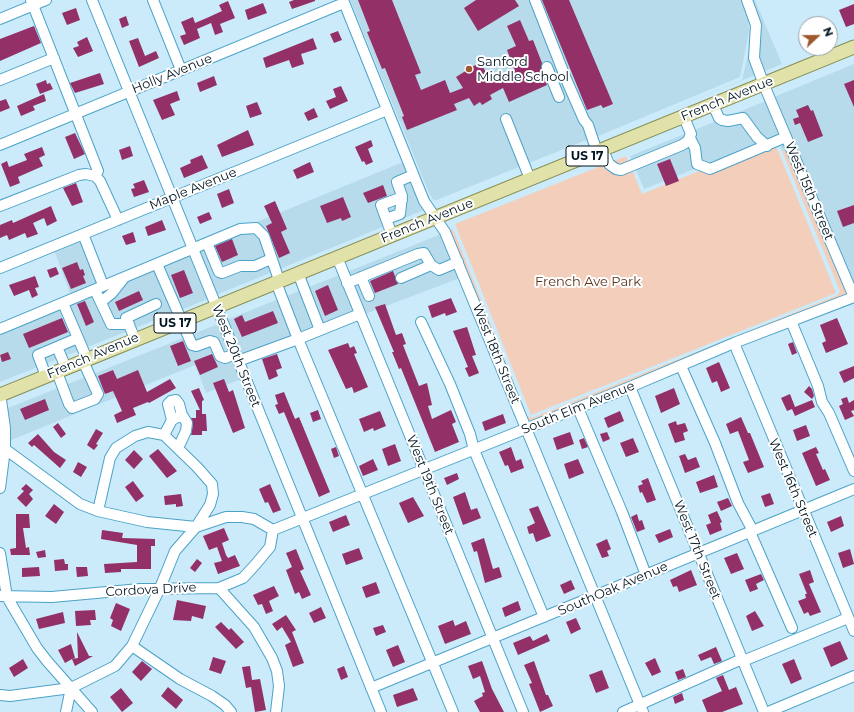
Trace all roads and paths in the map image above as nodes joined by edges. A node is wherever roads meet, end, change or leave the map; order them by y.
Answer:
1 (46, 0) edge
2 (92, 0) edge
3 (153, 0) edge
4 (535, 0) edge
5 (747, 0) edge
6 (344, 2) edge
7 (32, 3) edge
8 (0, 19) edge
9 (854, 47) edge
10 (54, 58) junction
11 (547, 67) dead end
12 (181, 70) junction
13 (0, 80) edge
14 (764, 85) junction
15 (128, 92) junction
16 (559, 97) dead end
17 (713, 105) junction
18 (387, 110) junction
19 (77, 113) junction
20 (684, 117) junction
21 (506, 119) dead end
22 (786, 137) junction
23 (690, 138) junction
24 (0, 145) edge
25 (767, 146) junction
26 (600, 151) junction
27 (413, 175) junction
28 (95, 176) junction
29 (530, 179) junction
30 (171, 197) junction
31 (401, 203) junction
32 (0, 206) edge
33 (385, 216) junction
34 (435, 218) junction
35 (118, 220) junction
36 (83, 234) junction
37 (392, 235) junction
38 (207, 243) junction
39 (192, 249) junction
40 (337, 257) junction
41 (271, 259) junction
42 (458, 262) junction
43 (157, 264) junction
44 (431, 265) junction
45 (0, 268) edge
46 (298, 273) junction
47 (361, 277) junction
48 (124, 278) junction
49 (401, 278) dead end
50 (101, 280) dead end
51 (278, 281) junction
52 (347, 283) junction
53 (95, 290) junction
54 (369, 296) dead end
55 (854, 297) edge
56 (100, 302) junction
57 (63, 303) junction
58 (156, 304) dead end
59 (216, 306) junction
60 (360, 314) junction
61 (181, 320) junction
62 (791, 321) junction
63 (421, 322) dead end
64 (129, 324) junction
65 (0, 329) edge
66 (320, 330) junction
67 (78, 338) junction
68 (135, 339) junction
69 (298, 339) junction
70 (734, 343) junction
71 (57, 347) junction
72 (237, 358) junction
73 (85, 360) junction
74 (680, 366) junction
75 (56, 372) junction
76 (630, 387) junction
77 (0, 394) edge
78 (578, 408) junction
79 (182, 415) junction
80 (172, 420) junction
81 (3, 427) edge
82 (526, 428) junction
83 (164, 435) junction
84 (178, 448) junction
85 (474, 450) junction
86 (3, 453) edge
87 (424, 470) junction
88 (854, 471) edge
89 (0, 488) edge
90 (854, 489) edge
91 (363, 495) junction
92 (98, 511) junction
93 (802, 511) junction
94 (303, 520) junction
95 (196, 526) junction
96 (273, 530) junction
97 (751, 532) junction
98 (0, 553) edge
99 (698, 553) junction
100 (646, 575) junction
101 (160, 588) junction
102 (219, 588) junction
103 (4, 596) edge
104 (596, 596) junction
105 (544, 617) junction
106 (848, 618) junction
107 (792, 628) dead end
108 (854, 631) edge
109 (493, 639) junction
110 (132, 646) junction
111 (742, 660) junction
112 (433, 664) junction
113 (854, 676) edge
114 (71, 688) junction
115 (371, 688) junction
116 (0, 695) edge
117 (642, 708) edge
118 (780, 710) edge
119 (66, 712) edge
120 (92, 712) edge
121 (231, 712) edge
122 (276, 712) edge
123 (381, 712) edge
124 (453, 712) edge
125 (523, 712) edge
126 (623, 712) edge
127 (764, 712) edge
128 (768, 712) edge

1 - 7 street
2 - 15 street, West 20th Street
3 - 12 street
4 - 26 street
5 - 14 street, West 15th Street
6 - 12 street, Holly Avenue
6 - 18 street, West 18th Street
7 - 8 street
7 - 10 street
9 - 14 main road, French Avenue / US 17
10 - 13 street
10 - 19 street
11 - 16 street
12 - 15 street, Holly Avenue
14 - 17 main road, French Avenue / US 17
14 - 22 street, West 15th Street
15 - 19 street, Holly Avenue
15 - 30 street, West 20th Street
17 - 20 main road, French Avenue / US 17
17 - 25 street
18 - 27 street, West 18th Street
18 - 30 street, Maple Avenue
19 - 24 street, Holly Avenue
19 - 28 street
20 - 23 street
20 - 26 main road, French Avenue / US 17
21 - 29 street
22 - 25 street
22 - 55 street, West 15th Street
23 - 25 street
23 - 26 street
26 - 29 main road, French Avenue / US 17
27 - 31 street
27 - 34 street, West 18th Street
28 - 32 street
28 - 35 street
29 - 34 main road, French Avenue / US 17
30 - 35 street, Maple Avenue
30 - 39 street, West 20th Street
31 - 33 street
31 - 33 street
33 - 37 street
34 - 37 main road, French Avenue / US 17
34 - 42 street, West 18th Street
35 - 36 street, Maple Avenue
36 - 45 street, Maple Avenue
36 - 50 street
37 - 40 main road, French Avenue / US 17
38 - 39 street
38 - 41 street
38 - 41 street
39 - 43 street
39 - 59 street, West 20th Street
40 - 46 main road, French Avenue / US 17
40 - 52 street, West 19th Street
41 - 51 street
42 - 44 street
42 - 82 street, West 18th Street
43 - 48 street
43 - 61 street
44 - 47 street
44 - 49 street
46 - 51 main road, French Avenue / US 17
46 - 66 street
47 - 52 street
47 - 54 street
48 - 53 street
48 - 56 street
51 - 59 main road, French Avenue / US 17
51 - 69 street
52 - 60 street, West 19th Street
53 - 56 street
53 - 57 street
55 - 62 street, South Elm Avenue
56 - 64 street
57 - 65 street
57 - 67 street
58 - 64 street
59 - 61 main road, French Avenue / US 17
59 - 72 street, West 20th Street
60 - 66 street
60 - 87 street, West 19th Street
61 - 68 main road, French Avenue / US 17
61 - 72 street
62 - 70 street, South Elm Avenue
62 - 88 street
63 - 85 street
64 - 68 street
66 - 69 street
67 - 71 street
67 - 73 street
68 - 73 main road, French Avenue / US 17
69 - 72 street
69 - 91 street
70 - 74 street, South Elm Avenue
70 - 93 street, West 16th Street
71 - 75 street
71 - 75 street
72 - 94 street, West 20th Street
73 - 75 main road, French Avenue / US 17
73 - 75 street
74 - 76 street, South Elm Avenue
74 - 97 street
75 - 77 main road, French Avenue / US 17
76 - 78 street, South Elm Avenue
76 - 99 street, West 17th Street
77 - 81 street
78 - 82 street, South Elm Avenue
78 - 100 street
79 - 80 street
79 - 80 street
79 - 84 street
80 - 83 street
81 - 86 street
82 - 85 street, South Elm Avenue
82 - 104 street, West 18th Street
83 - 84 street
83 - 92 street
84 - 95 street
85 - 87 street, South Elm Avenue
85 - 105 street
86 - 89 street
86 - 92 street
87 - 91 street, South Elm Avenue
87 - 109 street, West 19th Street
90 - 93 street, SouthOak Avenue
91 - 94 street, South Elm Avenue
91 - 112 street
92 - 95 street
93 - 97 street, SouthOak Avenue
93 - 106 street, West 16th Street
94 - 96 street, South Elm Avenue
94 - 115 street, West 20th Street
95 - 96 street
95 - 101 street
96 - 102 street, Cordova Drive
97 - 99 street, SouthOak Avenue
97 - 107 street
98 - 103 street
99 - 100 street, SouthOak Avenue
99 - 111 street, West 17th Street
100 - 104 street, SouthOak Avenue
101 - 102 street, Cordova Drive
101 - 103 street, Cordova Drive
101 - 110 street
102 - 122 street
103 - 114 street
104 - 105 street, SouthOak Avenue
104 - 117 street, West 18th Street
105 - 109 street, SouthOak Avenue
106 - 108 street, West 16th Street
106 - 111 street
109 - 112 street, SouthOak Avenue
109 - 125 street, West 19th Street
110 - 114 street
110 - 121 street
111 - 117 street
111 - 127 street, West 17th Street
112 - 115 street, SouthOak Avenue
112 - 124 street
113 - 118 street
114 - 116 street
114 - 119 street
114 - 120 street
115 - 123 street, West 20th Street
117 - 126 street
118 - 128 street

